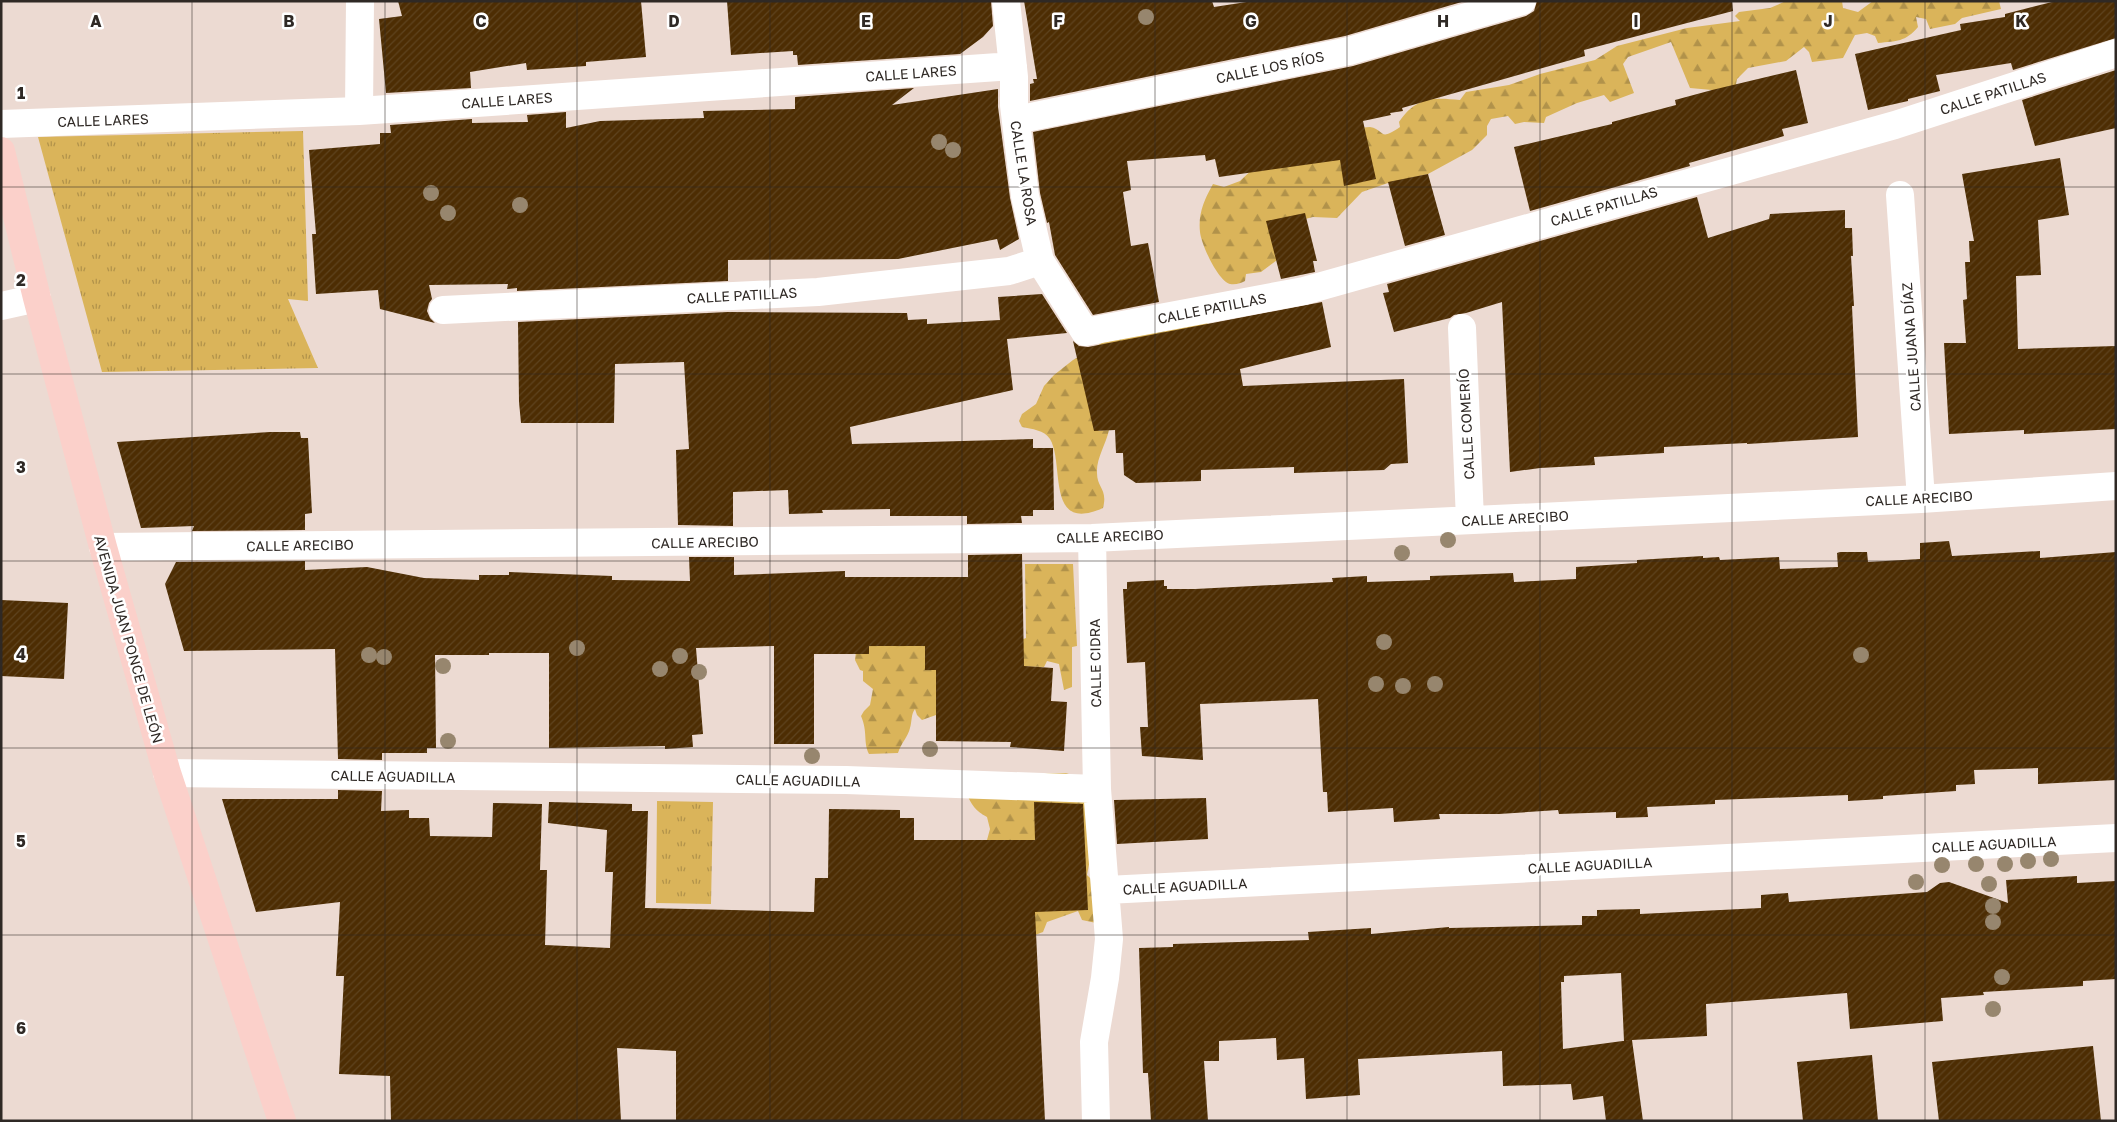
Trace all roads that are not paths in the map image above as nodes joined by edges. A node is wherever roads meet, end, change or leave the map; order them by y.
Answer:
1 (360, 1) edge
2 (1006, 1) edge
3 (1522, 1) edge
4 (2116, 53) edge
5 (1013, 66) junction
6 (359, 110) junction
7 (1016, 120) junction
8 (1, 124) edge
9 (1, 151) edge
10 (1900, 195) dead end
11 (1040, 261) junction
12 (37, 298) junction
13 (1, 306) edge
14 (443, 310) dead end
15 (1462, 328) dead end
16 (1085, 332) joint
17 (2116, 486) edge
18 (1921, 499) junction
19 (1470, 520) junction
20 (1092, 538) junction
21 (103, 547) junction
22 (167, 773) junction
23 (1097, 789) junction
24 (2116, 838) edge
25 (1107, 890) junction
26 (282, 1121) edge
27 (1096, 1121) edge

1 - 6 street
2 - 5 street, CALLE LA ROSA
3 - 7 street, CALLE LOS RÍOS
4 - 16 street, CALLE PATILLAS
5 - 6 street, CALLE LARES
5 - 7 street, CALLE LA ROSA
6 - 8 street, CALLE LARES
7 - 11 street, CALLE LA ROSA
9 - 12 main road, AVENIDA JUAN PONCE DE LEÓN
10 - 18 street, CALLE JUANA DÍAZ
11 - 14 street, CALLE PATILLAS
11 - 16 street, CALLE LA ROSA
12 - 13 street
12 - 21 main road, AVENIDA JUAN PONCE DE LEÓN
15 - 19 street, CALLE COMERÍO
17 - 18 street, CALLE ARECIBO
18 - 19 street, CALLE ARECIBO
19 - 20 street, CALLE ARECIBO
20 - 21 street, CALLE ARECIBO
20 - 23 street, CALLE CIDRA
21 - 22 main road, AVENIDA JUAN PONCE DE LEÓN
22 - 23 street, CALLE AGUADILLA
22 - 26 main road, AVENIDA JUAN PONCE DE LEÓN
23 - 25 street, CALLE AGUADILLA
24 - 25 street, CALLE AGUADILLA
25 - 27 street

